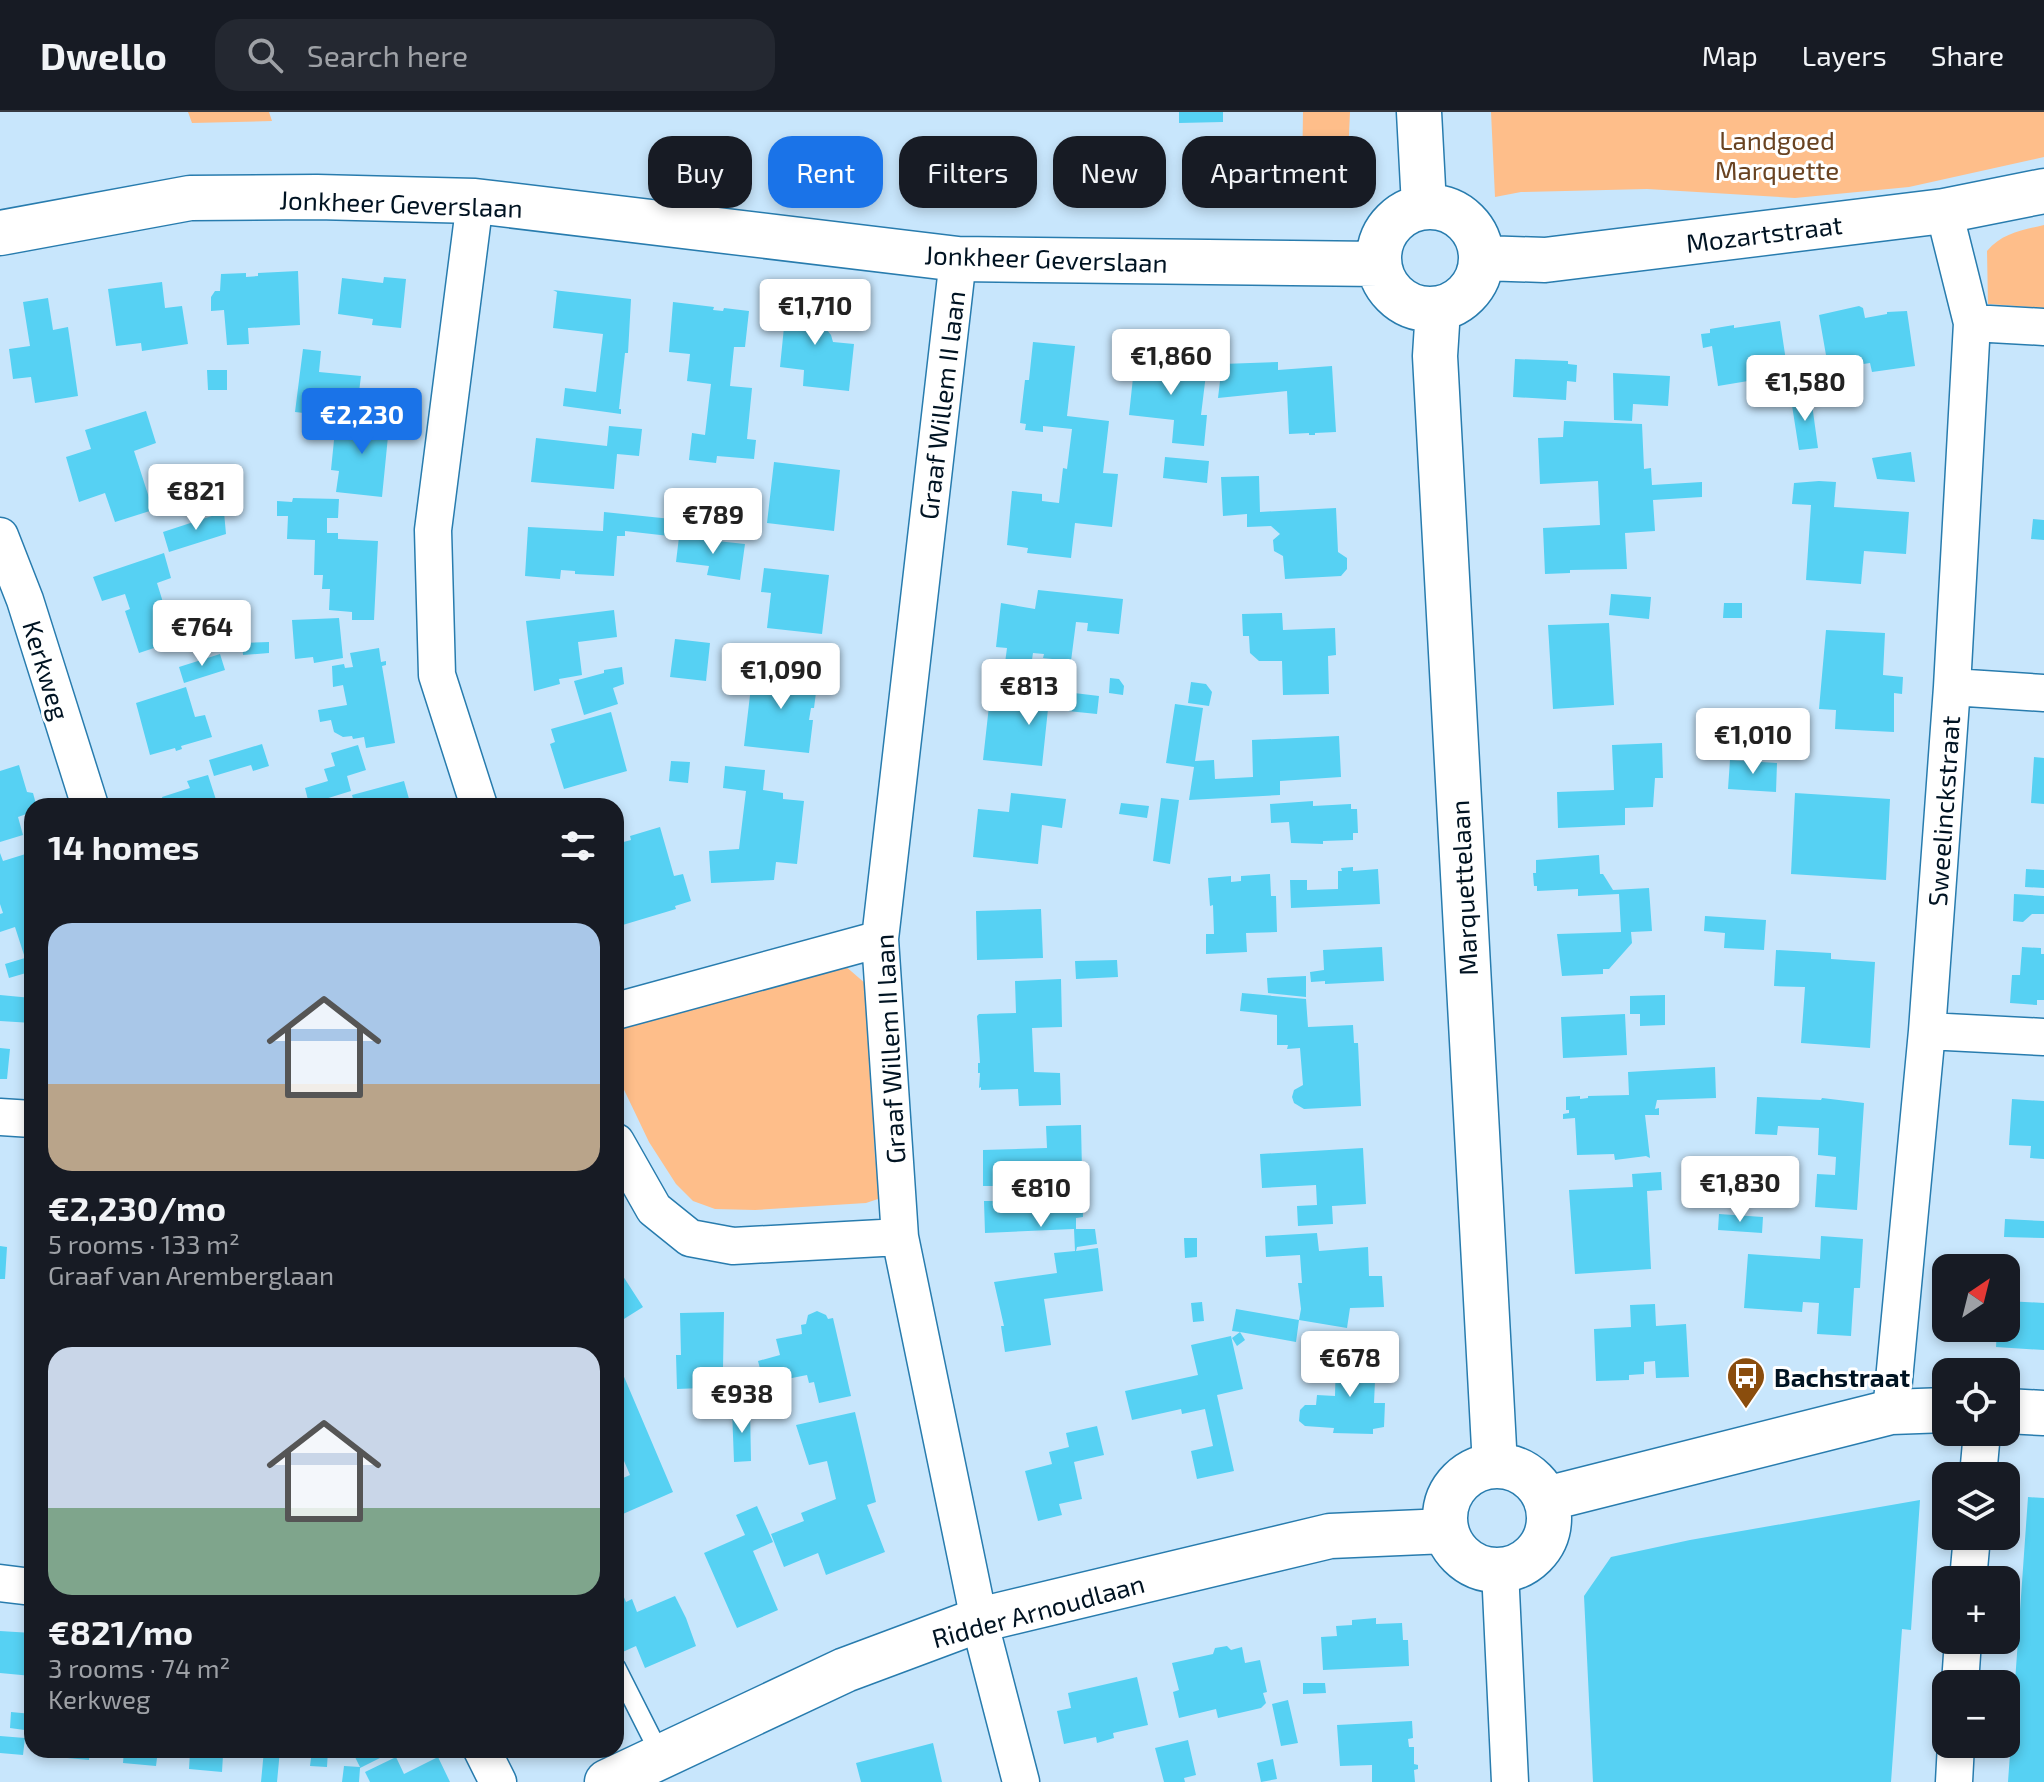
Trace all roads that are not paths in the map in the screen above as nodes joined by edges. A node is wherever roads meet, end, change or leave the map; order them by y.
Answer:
1 (1419, 112) edge
2 (2044, 191) edge
3 (475, 201) junction
4 (1424, 206) junction
5 (1944, 211) junction
6 (0, 233) edge
7 (1482, 258) junction
8 (958, 259) junction
9 (1378, 264) junction
10 (1438, 309) junction
11 (1972, 323) junction
12 (2044, 327) edge
13 (0, 536) edge
14 (13, 604) edge
15 (1952, 687) junction
16 (2044, 693) edge
17 (87, 798) edge
18 (476, 798) edge
19 (880, 939) junction
20 (624, 1009) edge
21 (1927, 1031) junction
22 (2044, 1037) edge
23 (0, 1117) edge
24 (24, 1118) edge
25 (624, 1156) edge
26 (900, 1237) junction
27 (1932, 1411) edge
28 (1891, 1412) junction
29 (2020, 1412) edge
30 (2044, 1413) edge
31 (1495, 1466) junction
32 (1546, 1499) junction
33 (1446, 1531) junction
34 (1500, 1570) junction
35 (0, 1583) edge
36 (24, 1586) edge
37 (979, 1620) junction
38 (624, 1683) edge
39 (661, 1756) junction
40 (486, 1758) edge
41 (1955, 1758) edge
42 (498, 1782) edge
43 (607, 1782) edge
44 (1021, 1782) edge
45 (1510, 1782) edge
46 (1954, 1782) edge

1 - 4 street
2 - 5 street, Mozartstraat
3 - 6 street, Jonkheer Geverslaan
3 - 8 street, Jonkheer Geverslaan
3 - 18 street
4 - 7 street
4 - 9 street
5 - 7 street, Mozartstraat
5 - 11 street, Sweelinckstraat
7 - 10 street
8 - 9 street, Jonkheer Geverslaan
8 - 19 street, Graaf Willem II laan
9 - 10 street
10 - 31 street, Marquettelaan
11 - 12 street
11 - 15 street, Sweelinckstraat
13 - 14 street, Kerkweg
14 - 17 street, Kerkweg
15 - 16 street
15 - 21 street, Sweelinckstraat
19 - 20 street
19 - 26 street, Graaf Willem II laan
21 - 22 street
21 - 28 street, Sweelinckstraat
23 - 24 street
25 - 26 street
26 - 37 street, Graaf Willem II laan
27 - 28 street
28 - 32 street
29 - 30 street
31 - 32 street
31 - 33 street
32 - 34 street
33 - 34 street
33 - 37 street, Ridder Arnoudlaan
34 - 45 street
35 - 36 street
37 - 39 street, Ridder Arnoudlaan
37 - 44 street, Graaf Willem II laan
38 - 39 lane
39 - 43 street, Ridder Arnoudlaan
40 - 42 street
41 - 46 street

